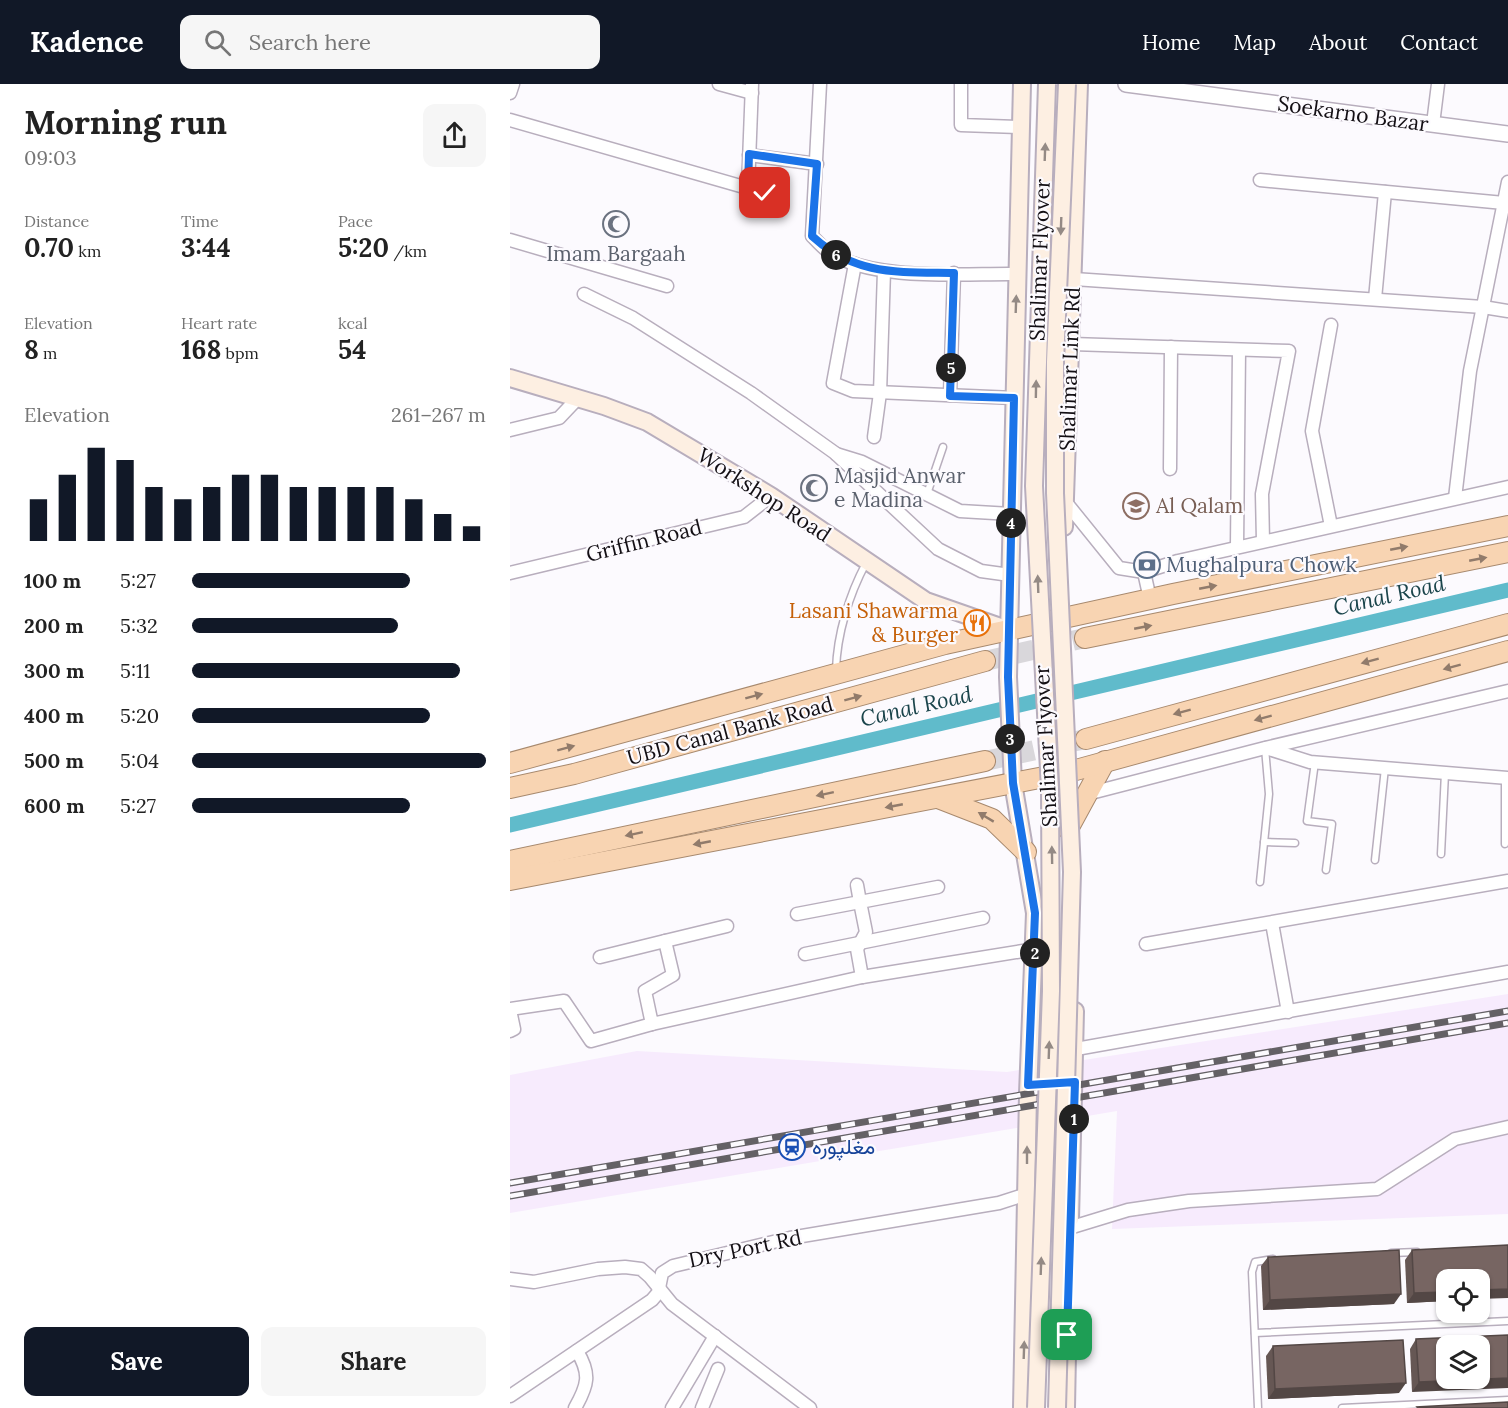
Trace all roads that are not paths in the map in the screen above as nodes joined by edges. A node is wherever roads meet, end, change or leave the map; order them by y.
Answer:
1 (513, 84) edge
2 (720, 84) edge
3 (820, 84) edge
4 (961, 84) edge
5 (1022, 84) edge
6 (1047, 84) edge
7 (1066, 84) edge
8 (1079, 84) edge
9 (1126, 84) edge
10 (1438, 84) edge
11 (752, 89) edge
12 (1220, 90) edge
13 (510, 93) edge
14 (510, 120) edge
15 (1433, 124) junction
16 (1021, 127) junction
17 (1508, 135) edge
18 (749, 154) junction
19 (817, 164) junction
20 (1260, 180) dead end
21 (1508, 182) edge
22 (748, 188) junction
23 (1385, 192) junction
24 (765, 193) dead end
25 (1504, 203) junction
26 (510, 240) edge
27 (855, 264) junction
28 (884, 271) junction
29 (954, 273) junction
30 (1017, 274) junction
31 (1074, 279) junction
32 (667, 286) dead end
33 (584, 294) dead end
34 (1376, 299) junction
35 (1483, 307) junction
36 (1508, 311) edge
37 (1331, 325) dead end
38 (1072, 344) junction
39 (1171, 347) junction
40 (1239, 350) junction
41 (510, 378) edge
42 (880, 393) junction
43 (950, 396) junction
44 (578, 398) junction
45 (1014, 398) junction
46 (510, 430) edge
47 (874, 437) dead end
48 (943, 447) dead end
49 (835, 453) junction
50 (1170, 469) dead end
51 (1508, 487) edge
52 (927, 494) junction
53 (771, 496) junction
54 (1455, 498) junction
55 (1064, 500) junction
56 (1011, 514) junction
57 (1331, 526) junction
58 (1508, 526) edge
59 (1263, 541) junction
60 (1238, 547) junction
61 (1508, 552) edge
62 (866, 562) junction
63 (1144, 572) junction
64 (510, 573) edge
65 (1010, 575) junction
66 (1150, 599) junction
67 (1062, 618) junction
68 (1508, 624) edge
69 (1009, 630) junction
70 (1085, 638) tunnel mouth
71 (1508, 651) edge
72 (985, 661) tunnel mouth
73 (836, 674) junction
74 (1508, 691) edge
75 (1086, 739) tunnel mouth
76 (1265, 748) junction
77 (985, 761) tunnel mouth
78 (1105, 761) junction
79 (1315, 762) junction
80 (510, 763) edge
81 (1385, 768) junction
82 (1065, 772) junction
83 (1445, 773) junction
84 (1506, 778) edge
85 (1013, 783) junction
86 (510, 788) edge
87 (1087, 794) junction
88 (936, 797) junction
89 (1068, 829) junction
90 (1264, 843) junction
91 (1295, 843) dead end
92 (1505, 844) dead end
93 (1026, 852) junction
94 (1440, 854) dead end
95 (1376, 860) dead end
96 (510, 861) edge
97 (1326, 870) dead end
98 (510, 880) edge
99 (1508, 881) edge
100 (1260, 882) dead end
101 (857, 885) dead end
102 (938, 887) dead end
103 (860, 902) junction
104 (797, 914) dead end
105 (983, 918) dead end
106 (1272, 923) junction
107 (727, 926) dead end
108 (665, 941) junction
109 (1146, 944) dead end
110 (857, 945) junction
111 (1035, 949) junction
112 (805, 954) dead end
113 (600, 957) dead end
114 (1508, 972) edge
115 (862, 977) junction
116 (510, 1010) edge
117 (1288, 1012) junction
118 (652, 1024) junction
119 (510, 1031) edge
120 (1076, 1049) junction
121 (1075, 1082) junction
122 (1028, 1085) junction
123 (1508, 1127) edge
124 (1027, 1194) junction
125 (1070, 1228) junction
126 (1427, 1251) edge
127 (1381, 1254) edge
128 (1276, 1258) edge
129 (510, 1279) edge
130 (658, 1289) junction
131 (1508, 1321) edge
132 (1255, 1333) junction
133 (715, 1336) junction
134 (577, 1351) junction
135 (718, 1370) dead end
136 (510, 1396) edge
137 (1508, 1400) edge
138 (575, 1408) edge
139 (672, 1408) edge
140 (702, 1408) edge
141 (810, 1408) edge
142 (1022, 1408) edge
143 (1036, 1408) edge
144 (1057, 1408) edge
145 (1066, 1408) edge
146 (1258, 1408) edge
147 (1342, 1408) edge

1 - 13 street
2 - 11 street
3 - 19 street
4 - 16 street
5 - 16 main road
143 -> 6 main road, Shalimar Flyover, bridge
7 -> 144 main road, Shalimar Flyover, bridge
8 - 31 main road, Shalimar Link Rd
9 - 12 street, Soekarno Bazar
10 - 15 street
11 - 18 street
12 - 15 street, Soekarno Bazar
14 - 22 street
15 - 17 street, Soekarno Bazar
16 - 30 main road
18 - 19 street
18 - 22 street
19 - 27 street
20 - 23 street
21 - 25 street
22 - 24 street
23 - 25 street
23 - 34 street
25 - 35 street
26 - 32 street
27 - 28 street
27 - 42 street
28 - 29 street
28 - 42 street
29 - 30 street
29 - 43 street
45 -> 30 main road
31 - 34 street
31 - 38 main road, Shalimar Link Rd
33 - 49 street
34 - 35 street
35 - 36 street
35 - 54 street
37 - 57 street
38 - 39 street
38 - 55 main road, Shalimar Link Rd
39 - 40 street
39 - 50 street
40 - 59 street
40 - 60 street
41 - 44 main road, Workshop Road
42 - 43 street
42 - 47 street
43 - 45 street
44 - 46 street
44 - 53 main road, Workshop Road
45 - 56 main road
48 - 52 lane
49 - 52 street
49 - 65 street
51 - 54 street
52 - 56 street
53 - 62 main road, Workshop Road
53 - 64 street, Griffin Road
54 - 57 street
55 - 63 street
55 - 67 main road, Shalimar Link Rd
56 - 65 main road
57 - 59 street
66 -> 58 highway
59 - 60 street
60 - 63 street
70 -> 61 highway
62 - 69 main road, Workshop Road
62 - 73 lane
63 - 66 street
65 - 69 main road
66 - 67 highway
67 - 69 highway
67 - 82 main road, Shalimar Link Rd, bridge
68 -> 75 highway
69 - 73 highway
69 - 85 main road
71 -> 78 highway
86 -> 72 highway, UBD Canal Bank Road
80 -> 73 highway
74 - 76 street
76 - 79 street
76 - 87 street
76 - 90 lane
77 -> 96 highway
78 - 82 highway
78 - 87 highway
79 - 81 street
79 - 97 lane
81 - 83 street
81 - 95 lane
82 - 85 highway
82 - 89 main road, Shalimar Link Rd
83 - 84 street
83 - 94 lane
84 - 92 lane
85 - 88 highway
85 - 93 main road
87 - 89 highway
93 -> 88 highway
88 -> 98 highway
89 - 120 main road, Shalimar Link Rd
90 - 91 lane
90 - 100 lane
93 - 111 main road
99 - 106 street
101 - 103 street
102 - 103 street
103 - 104 street
103 - 110 street
105 - 110 street
106 - 109 street
106 - 117 street
107 - 108 street
108 - 113 street
108 - 118 street
110 - 112 street
110 - 115 street
111 - 115 street
111 - 122 main road
114 - 117 street
115 - 118 street
116 - 118 street
116 - 119 street
117 - 120 street
120 - 121 main road, Shalimar Link Rd
121 - 122 main road
121 - 125 main road, Shalimar Link Rd
124 -> 122 main road
123 - 125 street
124 - 130 street, Dry Port Rd
142 -> 124 main road
125 - 145 main road, Shalimar Link Rd
126 - 127 lane
128 - 132 lane
129 - 130 street
130 - 133 street
130 - 134 street, Dry Port Rd
131 - 132 lane
132 - 146 lane
133 - 139 street
133 - 141 street
134 - 136 street, Dry Port Rd
134 - 138 street
135 - 140 street
137 - 147 lane

